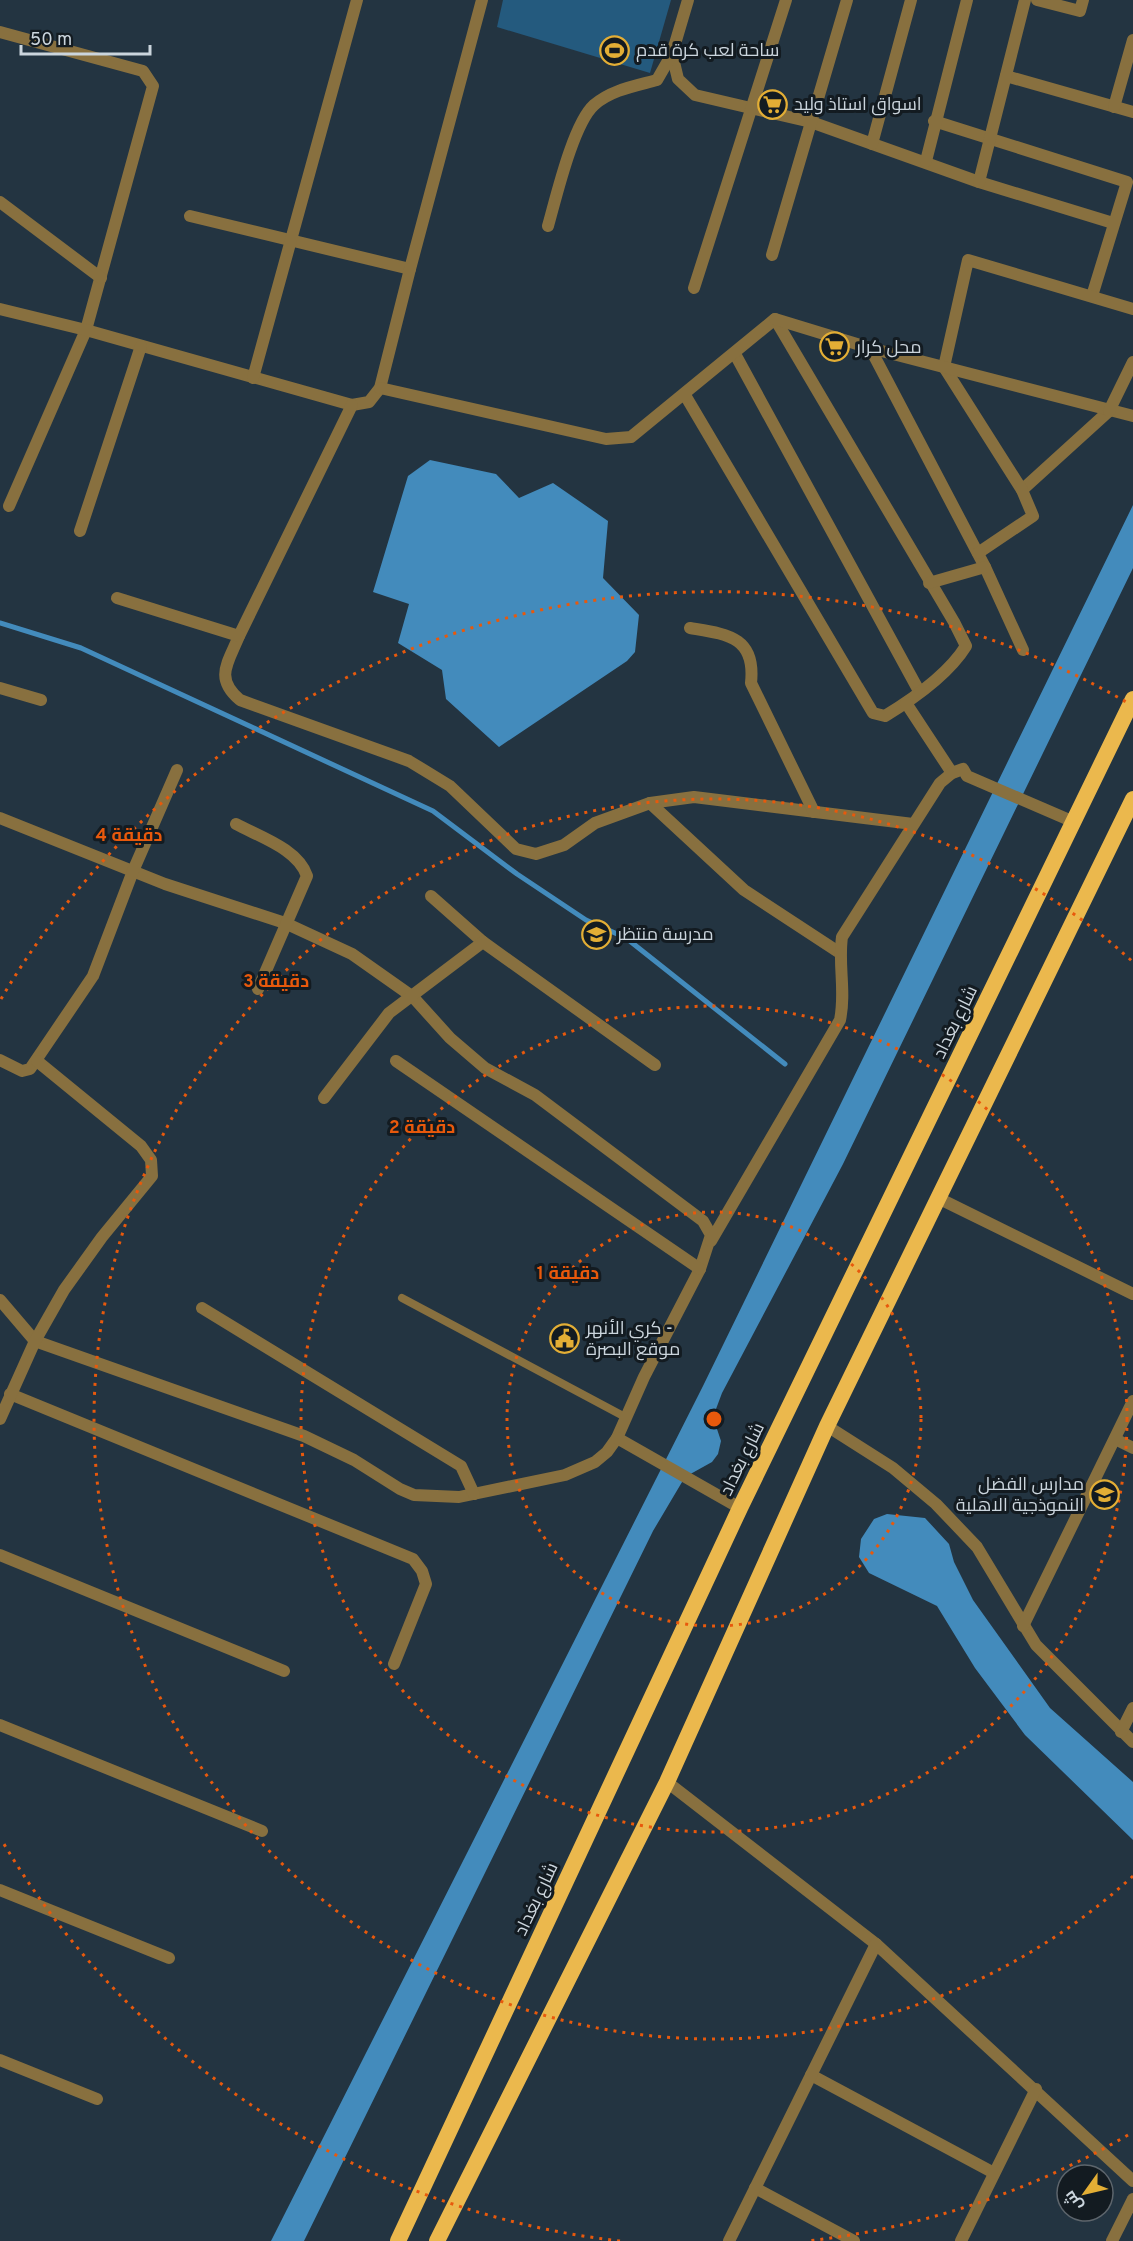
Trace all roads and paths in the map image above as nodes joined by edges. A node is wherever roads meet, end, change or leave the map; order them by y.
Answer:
1 (357, 0) edge
2 (483, 0) edge
3 (688, 0) edge
4 (786, 0) edge
5 (847, 0) edge
6 (911, 0) edge
7 (967, 0) edge
8 (1024, 0) edge
9 (1037, 0) edge
10 (1083, 0) edge
11 (0, 32) edge
12 (1133, 40) edge
13 (672, 54) junction
14 (1006, 76) junction
15 (1114, 107) junction
16 (752, 109) junction
17 (1133, 112) edge
18 (811, 122) junction
19 (934, 122) junction
20 (989, 140) junction
21 (872, 144) junction
22 (926, 161) junction
23 (979, 182) junction
24 (0, 202) edge
25 (190, 216) dead end
26 (1113, 223) junction
27 (548, 226) dead end
28 (291, 241) junction
29 (772, 255) dead end
30 (410, 268) junction
31 (100, 278) junction
32 (694, 288) dead end
33 (1092, 296) junction
34 (0, 309) edge
35 (1133, 309) edge
36 (775, 319) junction
37 (86, 330) junction
38 (141, 346) junction
39 (870, 348) junction
40 (735, 354) junction
41 (1133, 362) edge
42 (944, 367) junction
43 (253, 378) junction
44 (380, 388) junction
45 (685, 395) junction
46 (352, 405) junction
47 (1109, 411) junction
48 (1133, 416) edge
49 (1022, 490) junction
50 (9, 506) dead end
51 (80, 531) dead end
52 (978, 553) junction
53 (985, 567) junction
54 (929, 583) junction
55 (117, 598) dead end
56 (690, 628) dead end
57 (239, 636) junction
58 (1023, 650) dead end
59 (0, 688) edge
60 (919, 691) junction
61 (41, 699) dead end
62 (1133, 699) edge
63 (906, 703) junction
64 (177, 770) dead end
65 (952, 773) junction
66 (1133, 799) edge
67 (650, 802) junction
68 (814, 812) junction
69 (0, 820) edge
70 (1074, 822) junction
71 (236, 824) dead end
72 (913, 824) junction
73 (133, 871) junction
74 (431, 896) dead end
75 (285, 923) junction
76 (483, 942) junction
77 (840, 953) junction
78 (258, 989) dead end
79 (413, 997) junction
80 (0, 1060) edge
81 (37, 1060) junction
82 (396, 1061) dead end
83 (655, 1065) dead end
84 (324, 1098) dead end
85 (938, 1198) junction
86 (710, 1244) junction
87 (700, 1269) junction
88 (1133, 1294) edge
89 (402, 1298) dead end
90 (0, 1300) edge
91 (202, 1308) dead end
92 (35, 1341) junction
93 (10, 1394) junction
94 (1133, 1401) edge
95 (627, 1418) junction
96 (0, 1419) edge
97 (827, 1426) junction
98 (618, 1438) junction
99 (1115, 1439) junction
100 (1133, 1448) edge
101 (474, 1494) junction
102 (740, 1508) junction
103 (0, 1555) edge
104 (1023, 1626) junction
105 (394, 1664) dead end
106 (284, 1671) dead end
107 (1133, 1708) edge
108 (0, 1725) edge
109 (1122, 1732) junction
110 (1133, 1742) edge
111 (667, 1782) junction
112 (262, 1831) dead end
113 (0, 1890) edge
114 (876, 1944) junction
115 (169, 1958) dead end
116 (0, 2060) edge
117 (811, 2075) junction
118 (1036, 2089) junction
119 (97, 2099) dead end
120 (994, 2174) junction
121 (1133, 2181) edge
122 (755, 2188) junction
123 (1133, 2199) edge
124 (442, 2238) edge
125 (398, 2241) edge
126 (729, 2241) edge
127 (854, 2241) edge
128 (961, 2241) edge
129 (1112, 2241) edge

1 - 28 street
2 - 30 street
3 - 13 street
4 - 16 street
5 - 18 street
6 - 21 street
7 - 19 street
8 - 14 street
9 - 10 street
11 - 31 street
12 - 15 street
13 - 16 street
13 - 27 street
14 - 15 street
14 - 20 street
15 - 17 street
16 - 18 street
16 - 32 street
18 - 21 street
18 - 29 street
19 - 20 street
19 - 22 street
20 - 23 street
20 - 26 street
21 - 22 street
22 - 23 street
23 - 26 street
24 - 31 street
25 - 28 street
26 - 33 street
28 - 30 street
28 - 43 street
30 - 44 street
31 - 37 street
33 - 35 street
33 - 42 street
34 - 37 street
36 - 39 street
36 - 40 street
36 - 54 street
37 - 38 street
37 - 50 street
38 - 43 street
38 - 51 street
39 - 42 street
39 - 52 street
40 - 45 street
40 - 60 street
41 - 47 street
42 - 47 street
42 - 49 street
43 - 46 street
44 - 45 street
44 - 46 street
45 - 63 street
46 - 57 street
47 - 48 street
47 - 49 street
49 - 52 street
52 - 53 street
53 - 54 street
53 - 58 street
54 - 60 street
55 - 57 street
56 - 68 street
57 - 67 street
59 - 61 street
60 - 63 street
62 - 70 highway, شارع بغداد
63 - 65 street
64 - 73 street
65 - 70 street
65 - 72 street
66 - 85 highway
67 - 68 street
67 - 77 street
68 - 72 street
69 - 73 street
70 - 102 highway, شارع بغداد
71 - 75 street
72 - 77 street
73 - 75 street
73 - 81 street
74 - 76 street
75 - 78 street
75 - 79 street
76 - 79 street
76 - 83 street
77 - 86 street
79 - 84 street
79 - 86 street
80 - 81 street
81 - 92 street
82 - 87 street
85 - 88 street
85 - 97 highway
86 - 87 street
87 - 95 street
89 - 95 lane
90 - 92 street
91 - 101 street
92 - 93 street
92 - 101 street
93 - 96 street
93 - 105 street
94 - 99 street
95 - 98 street
97 - 104 street
97 - 111 highway
98 - 101 street
98 - 102 street
99 - 100 street
99 - 104 street
102 - 125 highway, شارع بغداد
103 - 106 street
104 - 109 street
107 - 109 street
108 - 112 street
109 - 110 street
111 - 114 street
111 - 124 highway
113 - 115 street
114 - 117 street
114 - 118 street
116 - 119 street
117 - 120 street
117 - 122 street
118 - 120 street
118 - 121 street
120 - 128 street
122 - 126 street
122 - 127 street
123 - 129 street

